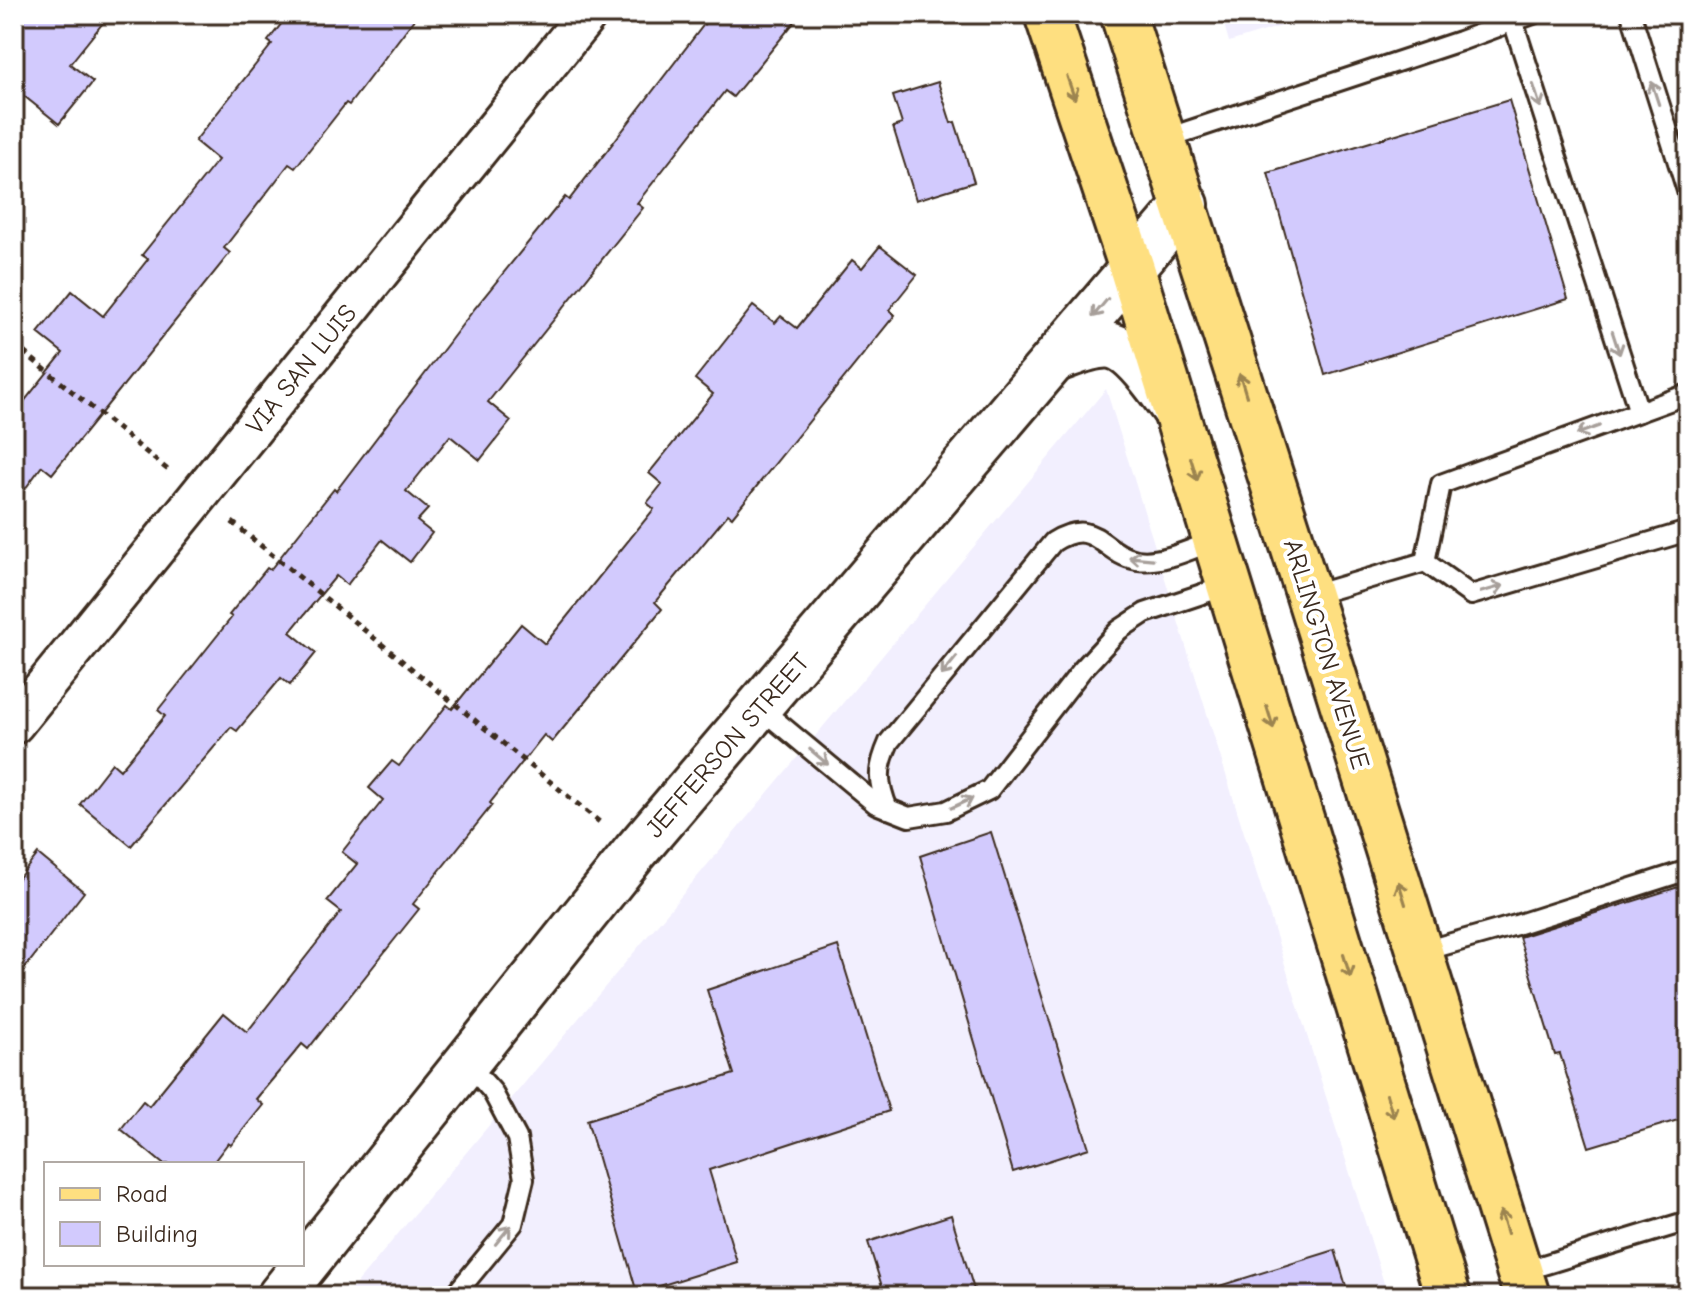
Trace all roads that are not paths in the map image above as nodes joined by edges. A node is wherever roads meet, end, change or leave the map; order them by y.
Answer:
1 (588, 14) edge
2 (1047, 14) edge
3 (1123, 14) edge
4 (1533, 14) edge
5 (1631, 14) edge
6 (1513, 21) junction
7 (1164, 139) junction
8 (1688, 194) edge
9 (1186, 205) junction
10 (1132, 269) junction
11 (1056, 359) junction
12 (1688, 394) edge
13 (1177, 412) junction
14 (1639, 412) junction
15 (1688, 531) edge
16 (1216, 540) junction
17 (1425, 562) junction
18 (1229, 585) junction
19 (1309, 596) junction
20 (759, 707) junction
21 (14, 724) edge
22 (888, 809) junction
23 (1688, 870) edge
24 (1420, 952) junction
25 (467, 1063) junction
26 (1688, 1221) edge
27 (1524, 1284) edge
28 (280, 1296) edge
29 (454, 1296) edge
30 (1448, 1296) edge

1 - 21 street, VIA SAN LUIS
2 -> 10 main road
3 - 7 main road, ARLINGTON AVENUE
4 - 6 lane
8 -> 5 lane
6 - 7 lane
6 -> 14 lane
7 - 9 main road, ARLINGTON AVENUE
9 - 10 street, JEFFERSON STREET
19 -> 9 main road, ARLINGTON AVENUE
10 -> 11 street, JEFFERSON STREET
10 - 13 main road
11 - 13 street
11 - 20 street, JEFFERSON STREET
12 - 14 lane
13 -> 16 main road
14 -> 17 lane
17 -> 15 lane
16 - 18 main road
16 -> 22 lane
17 - 19 lane
22 -> 18 lane
18 -> 30 main road
24 -> 19 main road, ARLINGTON AVENUE
20 -> 22 lane
20 - 25 street, JEFFERSON STREET
23 - 24 lane
27 -> 24 main road, ARLINGTON AVENUE
25 - 28 street, JEFFERSON STREET
29 -> 25 lane
26 - 27 lane

